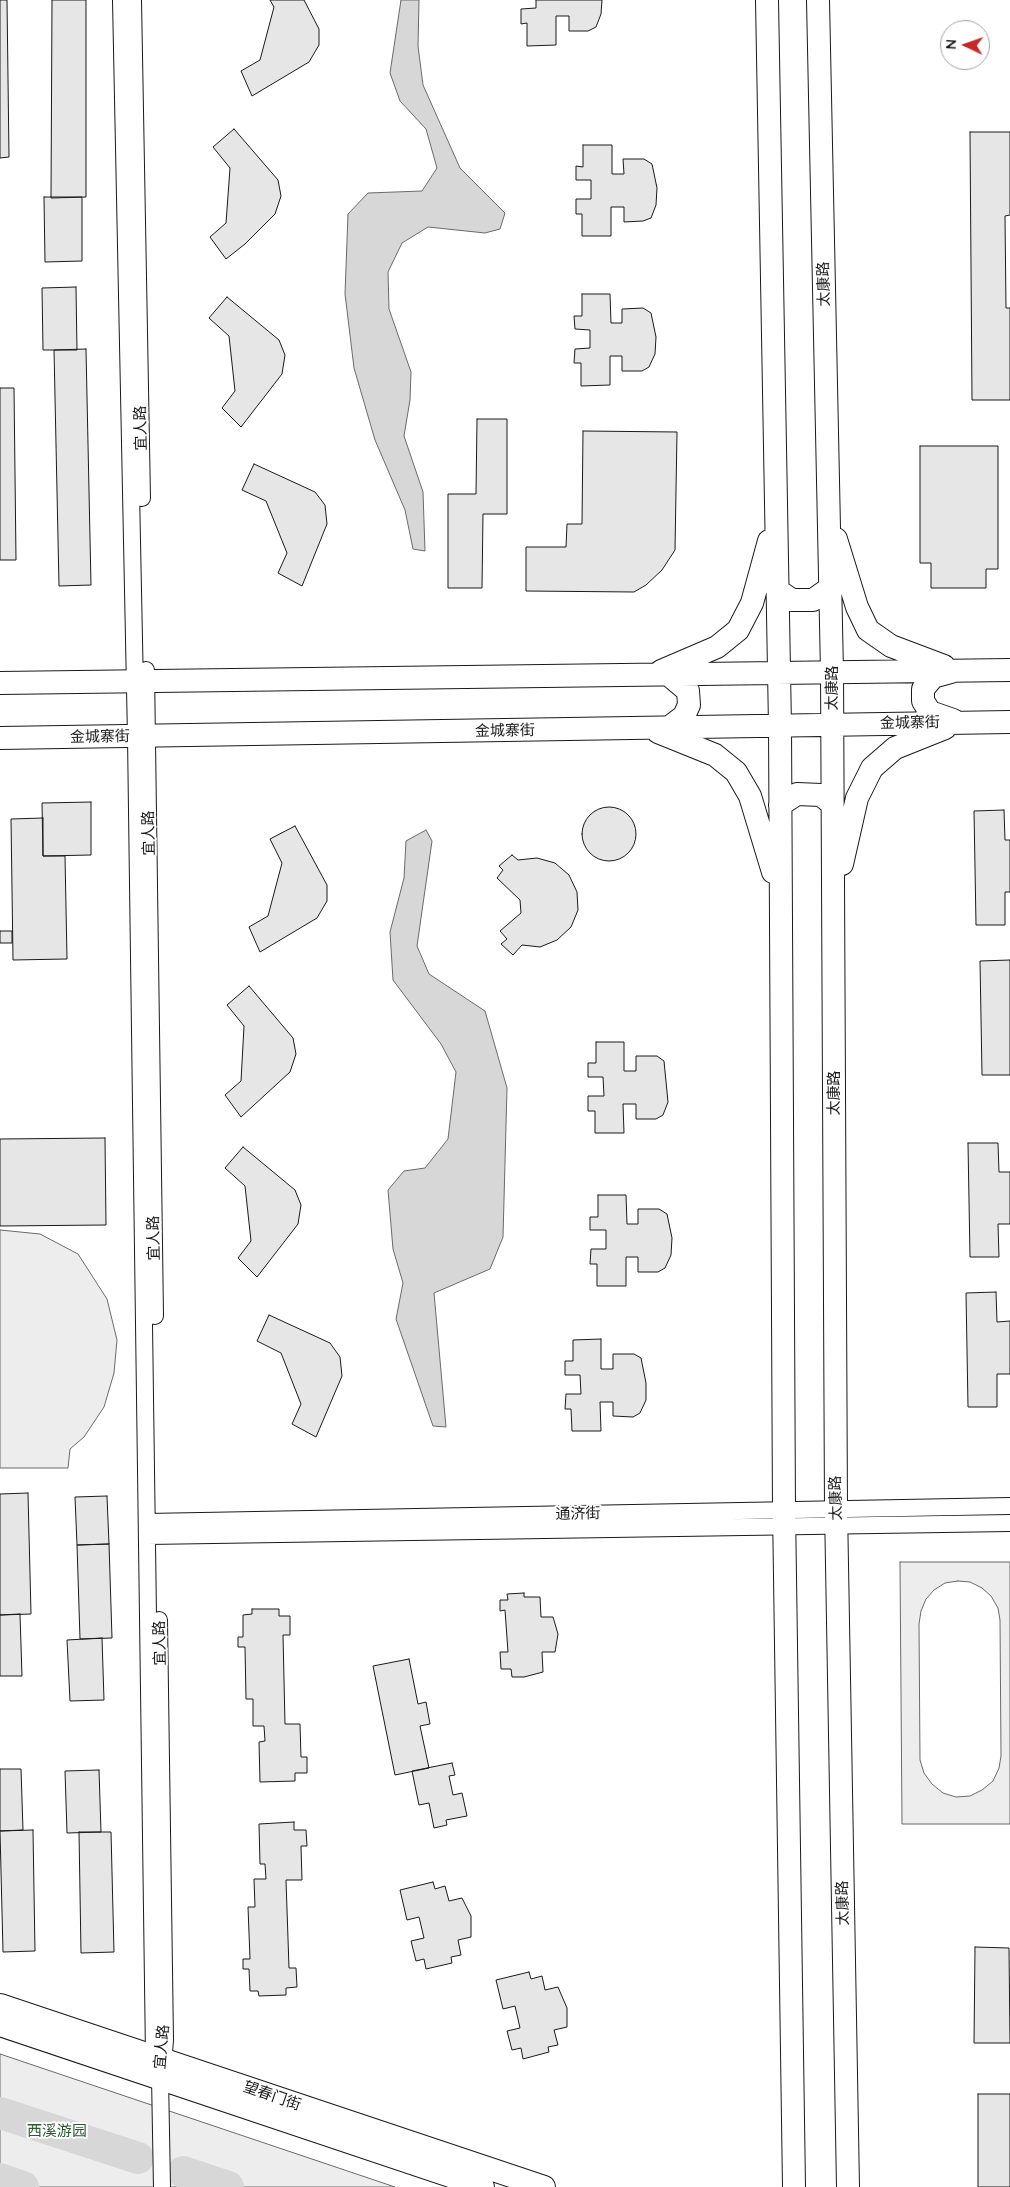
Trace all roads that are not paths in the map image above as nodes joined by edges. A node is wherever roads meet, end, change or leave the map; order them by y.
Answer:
1 (121, 0) edge
2 (133, 0) edge
3 (767, 0) edge
4 (818, 0) edge
5 (828, 514) junction
6 (776, 515) junction
7 (830, 588) junction
8 (777, 590) junction
9 (956, 670) junction
10 (1010, 670) edge
11 (832, 672) junction
12 (779, 674) junction
13 (660, 675) junction
14 (140, 682) junction
15 (0, 683) edge
16 (1010, 722) edge
17 (958, 723) junction
18 (832, 725) junction
19 (780, 726) junction
20 (658, 728) junction
21 (142, 736) junction
22 (0, 738) edge
23 (832, 804) junction
24 (780, 805) junction
25 (781, 897) junction
26 (833, 902) junction
27 (1010, 1506) edge
28 (836, 1517) junction
29 (784, 1518) junction
30 (1010, 1523) edge
31 (152, 1529) junction
32 (0, 2005) edge
33 (0, 2025) edge
34 (159, 2064) junction
35 (162, 2187) edge
36 (483, 2187) edge
37 (544, 2187) edge
38 (794, 2187) edge
39 (848, 2187) edge

1 - 14 street, 宜人路
2 - 14 street, 宜人路
3 - 6 main road
4 - 5 main road, 太康路
5 - 7 main road, 太康路
5 - 9 main road
6 - 8 main road
6 - 13 main road
7 - 8 main road
7 - 11 main road, 太康路
8 - 12 main road
9 - 10 main road
9 - 11 main road
9 - 17 main road
11 - 12 main road
11 - 18 main road, 太康路
12 - 13 main road
12 - 19 main road
13 - 14 main road
13 - 20 main road
14 - 15 main road
14 - 21 street, 宜人路
16 - 17 main road, 金城寨街
17 - 18 main road, 金城寨街
17 - 26 main road
18 - 19 main road, 金城寨街
18 - 23 main road, 太康路
19 - 20 main road, 金城寨街
19 - 24 main road
20 - 21 main road, 金城寨街
20 - 25 main road
21 - 22 main road, 金城寨街
21 - 31 street, 宜人路
23 - 24 main road
23 - 26 main road, 太康路
24 - 25 main road
25 - 29 main road
26 - 28 main road, 太康路
27 - 28 street, 通济街
28 - 29 street, 通济街
28 - 30 street, 通济街
28 - 39 main road, 太康路
29 - 31 street, 通济街
29 - 38 main road
31 - 34 street, 宜人路
32 - 34 main road, 望春门街
33 - 34 main road, 望春门街
34 - 35 street, 宜人路
34 - 36 main road, 望春门街
34 - 37 main road, 望春门街

